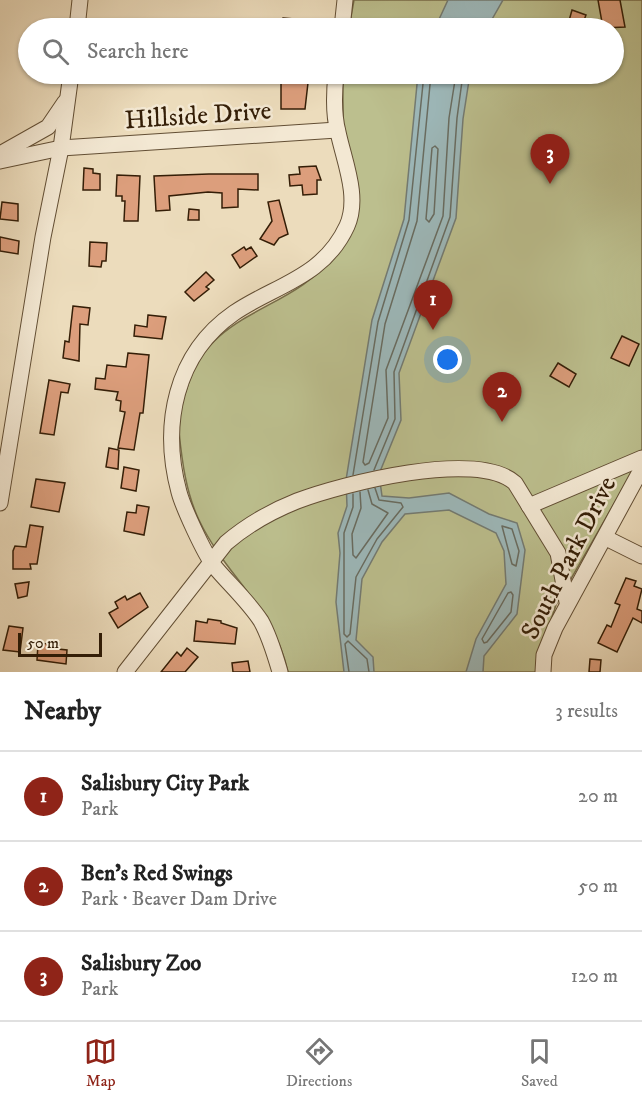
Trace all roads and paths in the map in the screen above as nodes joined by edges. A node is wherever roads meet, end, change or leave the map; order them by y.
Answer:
1 (80, 0) edge
2 (345, 0) edge
3 (78, 18) edge
4 (343, 18) edge
5 (70, 84) edge
6 (334, 84) edge
7 (68, 97) junction
8 (337, 130) junction
9 (61, 148) junction
10 (0, 154) edge
11 (0, 161) edge
12 (642, 458) edge
13 (642, 468) edge
14 (0, 503) edge
15 (529, 506) junction
16 (606, 538) junction
17 (642, 556) edge
18 (212, 564) junction
19 (567, 602) junction
20 (125, 672) edge
21 (280, 672) edge
22 (543, 672) edge

1 - 3 street
2 - 4 street
5 - 7 street
6 - 8 street
7 - 9 street
7 - 10 street
8 - 9 street, Hillside Drive
8 - 18 street
9 - 11 street, Hillside Drive
9 - 14 street
12 - 15 street, South Park Drive
13 - 16 street, South Park Drive
15 - 18 street
15 - 19 street
16 - 17 street
16 - 19 street, South Park Drive
18 - 20 street
18 - 21 street
19 - 22 street, South Park Drive

